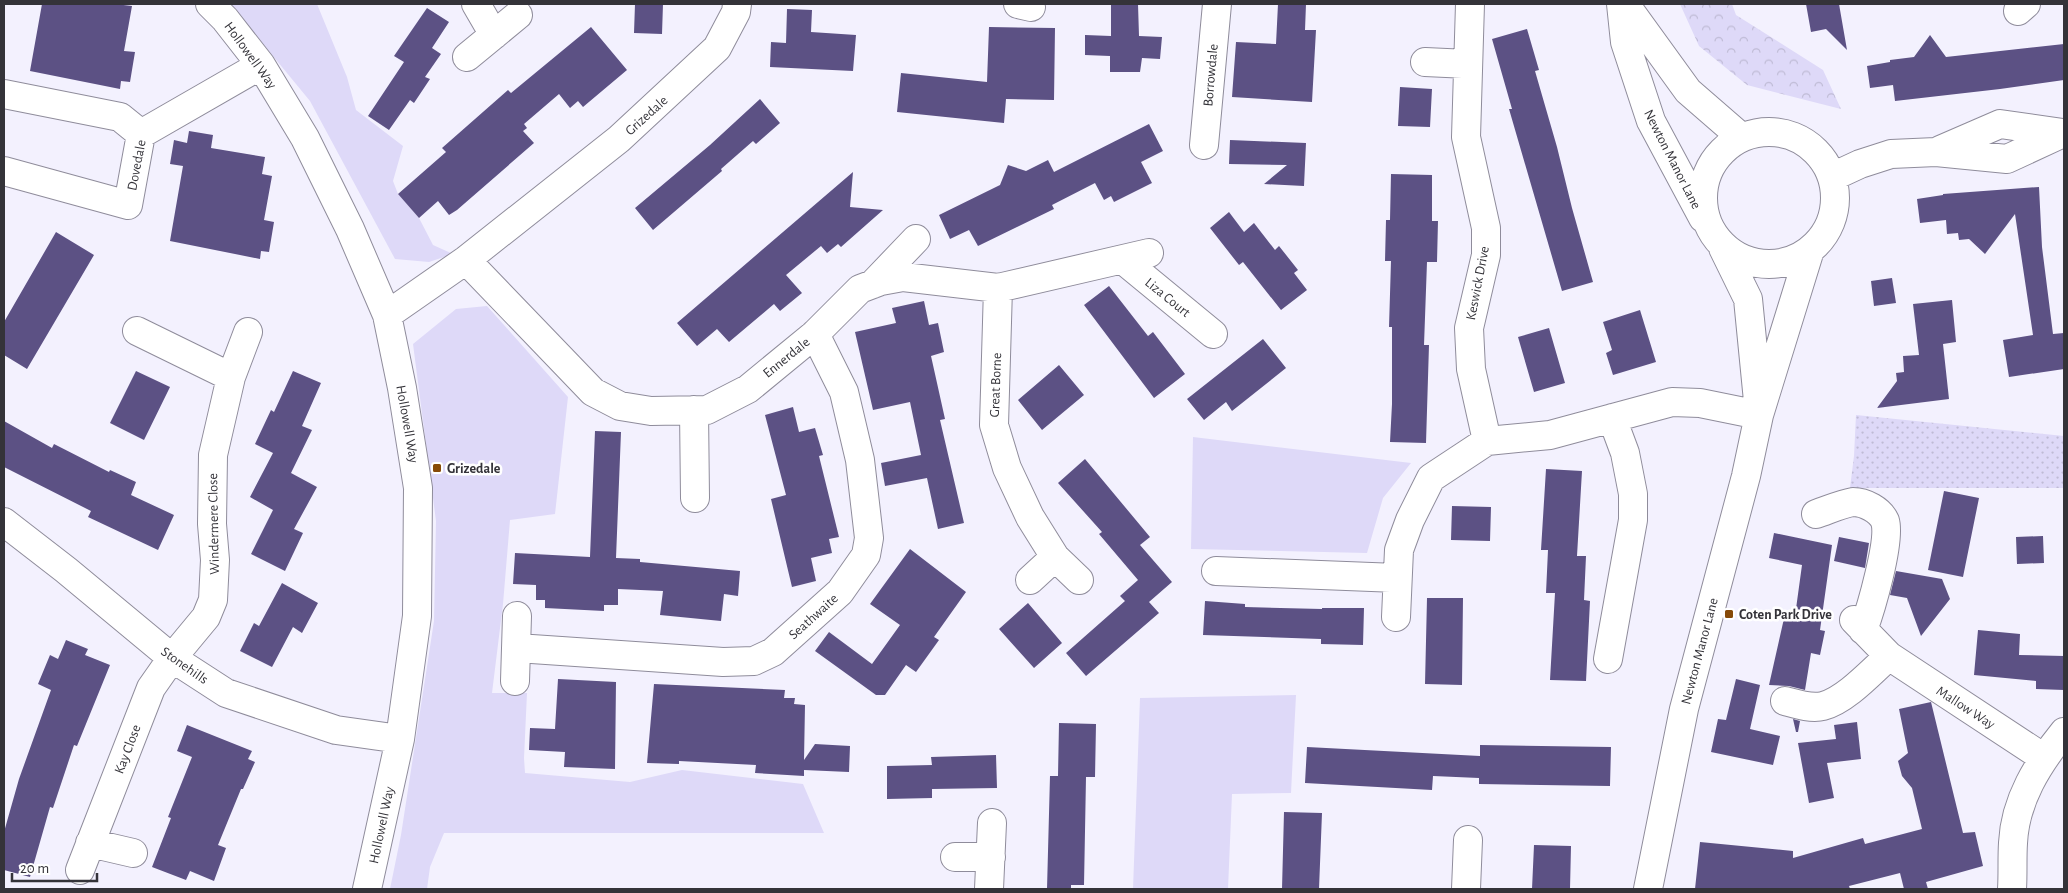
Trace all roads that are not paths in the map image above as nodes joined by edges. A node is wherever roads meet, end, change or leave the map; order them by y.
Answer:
1 (210, 4) edge
2 (476, 4) edge
3 (736, 4) edge
4 (1217, 4) edge
5 (1470, 4) edge
6 (1621, 4) edge
7 (1625, 4) edge
8 (518, 15) dead end
9 (494, 35) junction
10 (467, 57) dead end
11 (1424, 62) dead end
12 (1468, 64) junction
13 (261, 65) junction
14 (4, 94) edge
15 (2063, 133) edge
16 (141, 134) junction
17 (1741, 137) junction
18 (1204, 145) dead end
19 (4, 171) edge
20 (1832, 177) junction
21 (1707, 226) junction
22 (916, 239) dead end
23 (1723, 248) junction
24 (1809, 252) junction
25 (1149, 253) dead end
26 (466, 260) junction
27 (1123, 260) junction
28 (873, 284) junction
29 (998, 288) junction
30 (386, 315) junction
31 (137, 332) dead end
32 (248, 332) dead end
33 (815, 334) junction
34 (1213, 334) dead end
35 (231, 377) junction
36 (694, 410) junction
37 (1759, 415) junction
38 (1612, 418) junction
39 (1487, 442) junction
40 (694, 498) dead end
41 (1816, 514) dead end
42 (4, 522) edge
43 (1055, 557) junction
44 (1216, 571) dead end
45 (1397, 578) junction
46 (1030, 580) dead end
47 (1079, 580) dead end
48 (517, 616) dead end
49 (1396, 617) dead end
50 (517, 648) junction
51 (1889, 656) junction
52 (172, 658) junction
53 (1608, 659) dead end
54 (515, 681) dead end
55 (1785, 701) dead end
56 (2064, 732) edge
57 (400, 740) junction
58 (2044, 758) junction
59 (992, 823) dead end
60 (1468, 840) dead end
61 (90, 843) junction
62 (133, 853) dead end
63 (955, 857) dead end
64 (991, 857) junction
65 (80, 870) dead end
66 (367, 889) edge
67 (989, 889) edge
68 (1466, 889) edge
69 (1648, 889) edge
70 (2012, 889) edge

1 - 13 street, Hollowell Way
2 - 9 street
3 - 26 street, Grizedale
4 - 18 street, Borrowdale
5 - 12 street, Keswick Drive
6 - 21 street, Newton Manor Lane
7 - 17 street
8 - 9 street
9 - 10 street
11 - 12 street
12 - 39 street, Keswick Drive
13 - 16 street, Dovedale
13 - 30 street, Hollowell Way
14 - 16 street
15 - 20 street
16 - 19 street, Dovedale
17 - 20 street
17 - 21 street
20 - 24 street
21 - 23 street
22 - 28 street
23 - 24 street
23 - 37 street, Newton Manor Lane
24 - 37 street, Newton Manor Lane
25 - 27 street, Ennerdale
26 - 30 street, Grizedale
26 - 36 street, Ennerdale
27 - 29 street, Ennerdale
27 - 34 street, Liza Court
28 - 29 street, Ennerdale
28 - 33 street, Ennerdale
29 - 43 street, Great Borne
30 - 57 street, Hollowell Way
31 - 35 street
32 - 35 street, Windermere Close
33 - 36 street, Ennerdale
33 - 50 street, Seathwaite
35 - 52 street, Windermere Close
36 - 40 street
37 - 38 street
37 - 69 street, Newton Manor Lane
38 - 39 street
38 - 53 street
39 - 45 street
41 - 51 street, Mallow Way
42 - 52 street, Stonehills
43 - 46 street
43 - 47 street, Great Borne
44 - 45 street
45 - 49 street
48 - 50 street
50 - 54 street
51 - 55 street
51 - 58 street, Mallow Way
52 - 57 street, Stonehills
52 - 61 street, Kay Close
56 - 58 street
57 - 66 street, Hollowell Way
58 - 70 street
59 - 64 street
60 - 68 street
61 - 62 street
61 - 65 street, Kay Close
63 - 64 street
64 - 67 street

